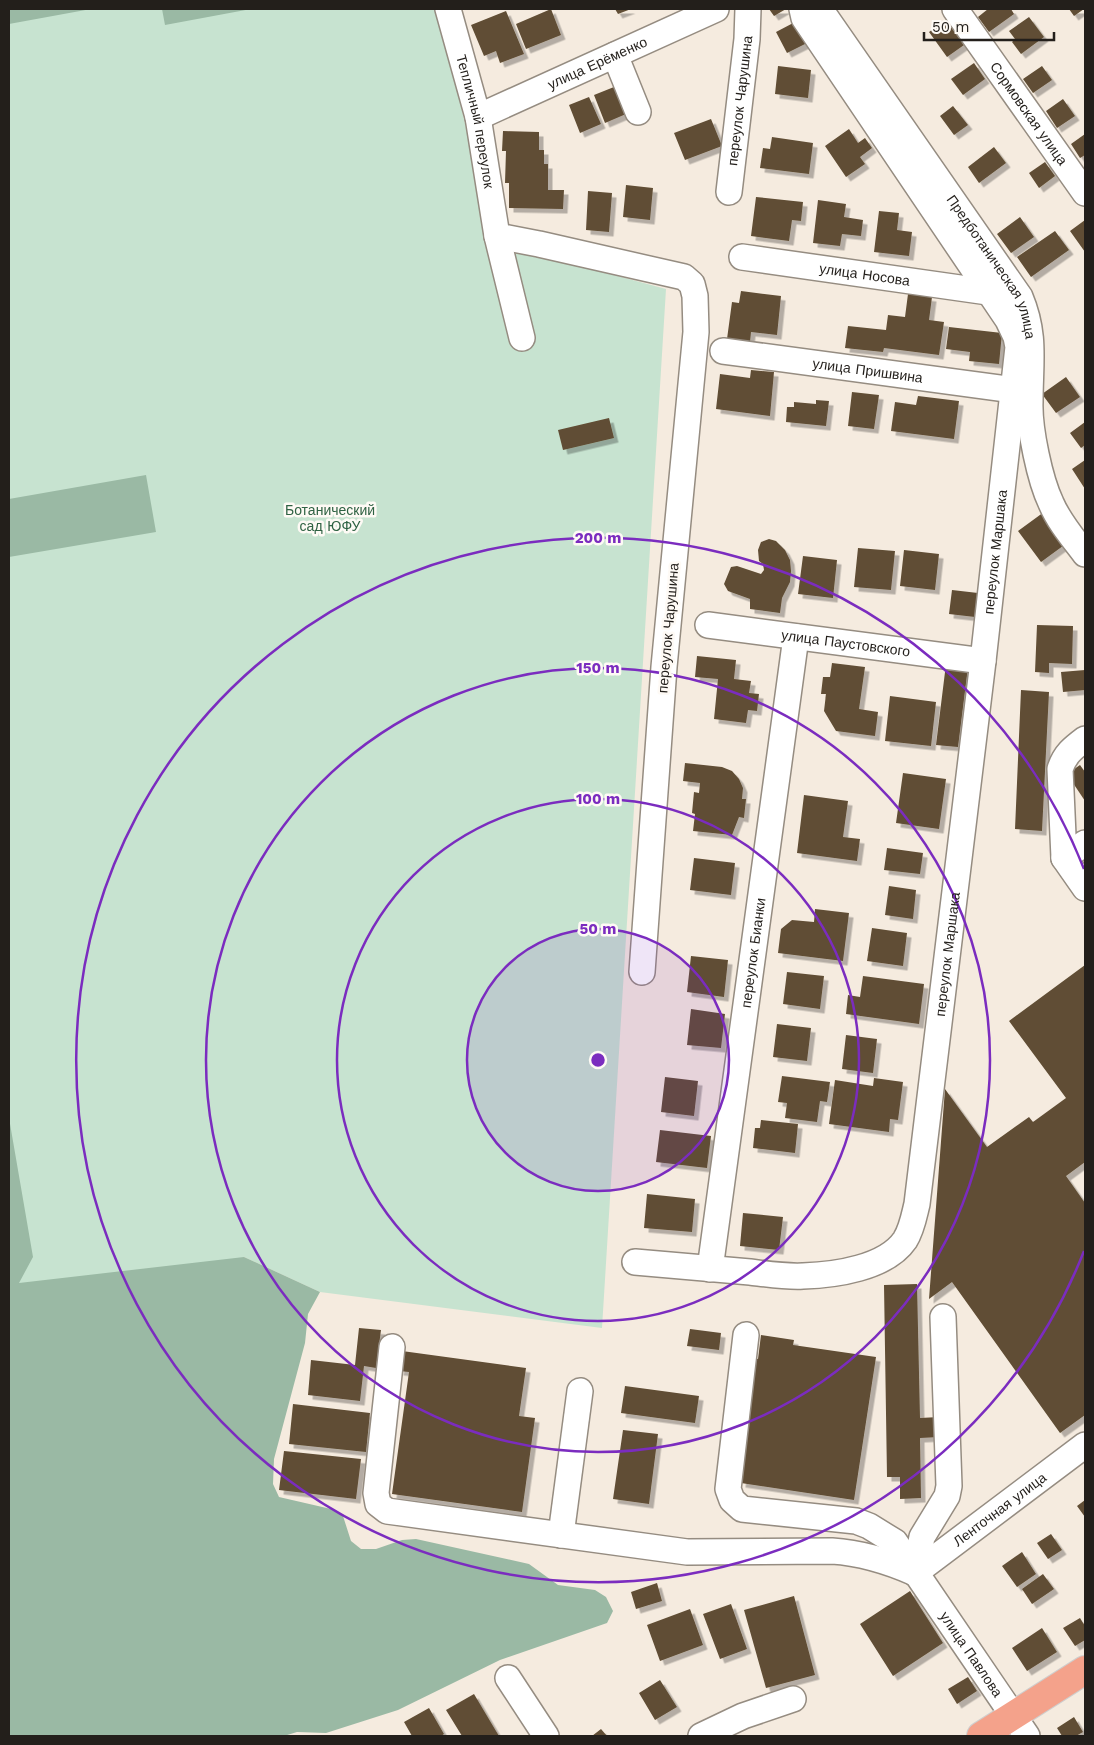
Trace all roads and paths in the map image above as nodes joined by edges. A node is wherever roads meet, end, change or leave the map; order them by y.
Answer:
1 (448, 9) edge
2 (716, 9) edge
3 (748, 9) edge
4 (802, 9) edge
5 (820, 9) edge
6 (955, 9) edge
7 (615, 55) junction
8 (638, 112) dead end
9 (478, 117) junction
10 (729, 192) dead end
11 (1085, 193) edge
12 (497, 236) junction
13 (742, 258) dead end
14 (988, 292) junction
15 (522, 338) dead end
16 (723, 351) dead end
17 (1014, 390) junction
18 (1085, 554) edge
19 (708, 625) dead end
20 (796, 637) junction
21 (983, 660) junction
22 (1085, 739) edge
23 (1085, 843) edge
24 (1064, 858) junction
25 (1085, 888) edge
26 (642, 972) dead end
27 (635, 1262) dead end
28 (710, 1269) junction
29 (943, 1317) dead end
30 (746, 1335) dead end
31 (392, 1347) dead end
32 (580, 1391) dead end
33 (1085, 1444) edge
34 (561, 1535) junction
35 (915, 1573) junction
36 (1085, 1670) edge
37 (508, 1678) dead end
38 (793, 1699) dead end
39 (1021, 1726) edge
40 (546, 1736) edge
41 (701, 1736) edge
42 (981, 1736) edge

1 - 9 street, Тепличный переулок
2 - 7 street, улица Ерёменко
3 - 10 street, переулок Чарушина
4 - 14 street, Предботаническая улица
5 - 18 street, Предботаническая улица
6 - 11 street, Сормовская улица
7 - 8 street
7 - 9 street, улица Ерёменко
9 - 12 street, Тепличный переулок
12 - 15 street, Тепличный переулок
12 - 26 street, переулок Чарушина
13 - 14 street, улица Носова
14 - 17 street, Предботаническая улица
16 - 17 street, улица Пришвина
17 - 21 street, переулок Маршака
19 - 20 street, улица Паустовского
20 - 21 street, улица Паустовского
20 - 28 street, переулок Бианки
21 - 28 street, переулок Маршака
22 - 24 street
23 - 24 street
24 - 25 street
27 - 28 street, переулок Маршака
29 - 35 street
30 - 35 street, улица Павлова
31 - 34 street
32 - 34 street
33 - 35 street, Ленточная улица
34 - 35 street
35 - 39 street, улица Павлова
36 - 39 main road
37 - 40 street
38 - 41 street
39 - 42 main road

